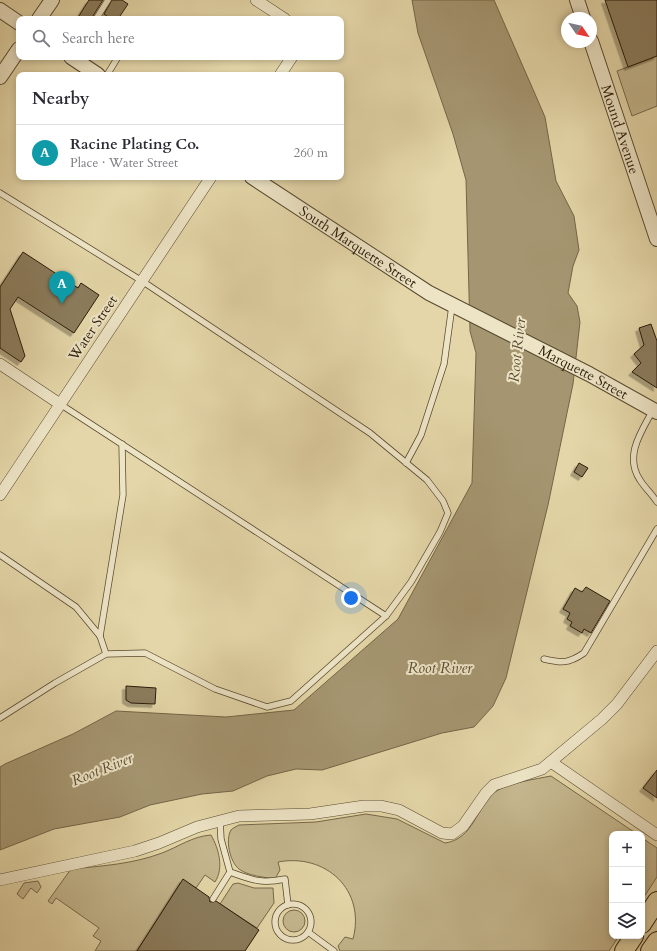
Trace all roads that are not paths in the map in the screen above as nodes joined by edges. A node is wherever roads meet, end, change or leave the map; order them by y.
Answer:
1 (52, 0) edge
2 (108, 0) edge
3 (256, 0) edge
4 (577, 0) edge
5 (0, 10) edge
6 (581, 12) edge
7 (41, 16) edge
8 (98, 16) edge
9 (280, 16) edge
10 (16, 21) edge
11 (593, 48) edge
12 (16, 53) edge
13 (76, 60) edge
14 (116, 60) edge
15 (290, 60) edge
16 (94, 72) edge
17 (109, 72) edge
18 (282, 72) edge
19 (0, 77) edge
20 (209, 180) edge
21 (257, 180) edge
22 (0, 193) edge
23 (657, 240) edge
24 (142, 281) junction
25 (452, 305) junction
26 (466, 313) joint
27 (0, 364) edge
28 (60, 404) junction
29 (655, 411) edge
30 (122, 444) junction
31 (406, 463) junction
32 (0, 495) edge
33 (657, 502) edge
34 (657, 528) edge
35 (0, 555) edge
36 (386, 616) junction
37 (100, 636) junction
38 (657, 651) edge
39 (106, 654) junction
40 (544, 659) dead end
41 (0, 718) edge
42 (551, 762) junction
43 (220, 819) junction
44 (657, 835) edge
45 (230, 872) junction
46 (0, 880) edge
47 (213, 899) dead end
48 (657, 901) edge
49 (288, 905) junction
50 (645, 919) edge
51 (308, 932) junction
52 (632, 939) edge
53 (657, 941) edge
54 (334, 951) edge
55 (624, 951) edge
56 (650, 951) edge

1 - 7 street
2 - 8 lane
3 - 9 street
4 - 6 street
5 - 10 street
11 - 23 street, Mound Avenue
12 - 19 street
13 - 16 street
14 - 17 lane
15 - 18 street
20 - 24 street, Water Street
21 - 25 street, South Marquette Street
22 - 24 lane
24 - 28 street, Water Street
24 - 31 lane
25 - 26 street, South Marquette Street
25 - 31 lane
26 - 29 street, Marquette Street
27 - 28 street
28 - 30 lane
28 - 32 street, Water Street
29 - 33 lane
30 - 36 lane
30 - 37 lane
31 - 36 lane
34 - 40 lane
35 - 37 lane
36 - 39 lane
37 - 39 lane
38 - 42 street
39 - 41 lane
42 - 43 street
42 - 44 street
43 - 45 lane
43 - 46 street
45 - 47 lane
45 - 49 lane
48 - 50 main road
49 - 51 lane
49 - 51 lane
51 - 54 lane
52 - 55 main road
53 - 56 main road

